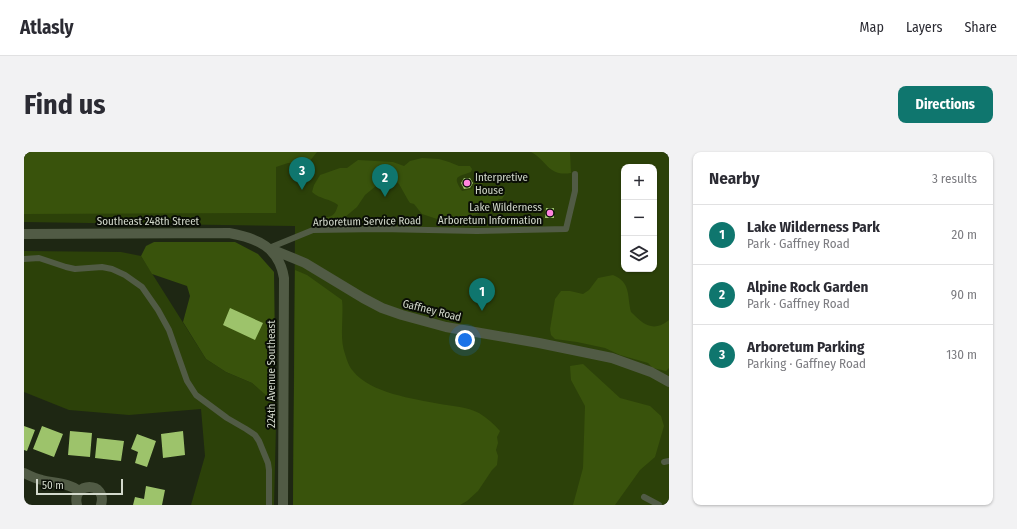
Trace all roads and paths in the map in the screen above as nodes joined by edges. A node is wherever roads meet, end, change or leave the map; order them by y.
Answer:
1 (575, 174) dead end
2 (24, 234) edge
3 (269, 248) junction
4 (24, 259) edge
5 (669, 382) edge
6 (24, 473) edge
7 (79, 491) junction
8 (644, 497) dead end
9 (77, 505) edge
10 (101, 505) edge
11 (269, 505) edge
12 (283, 505) edge
13 (659, 505) edge

1 - 3 lane, Arboretum Service Road
2 - 3 street, Southeast 248th Street
3 - 5 street, Gaffney Road
3 - 12 street, 224th Avenue Southeast
4 - 11 lane
6 - 7 street
7 - 9 street
7 - 10 street
8 - 13 lane

